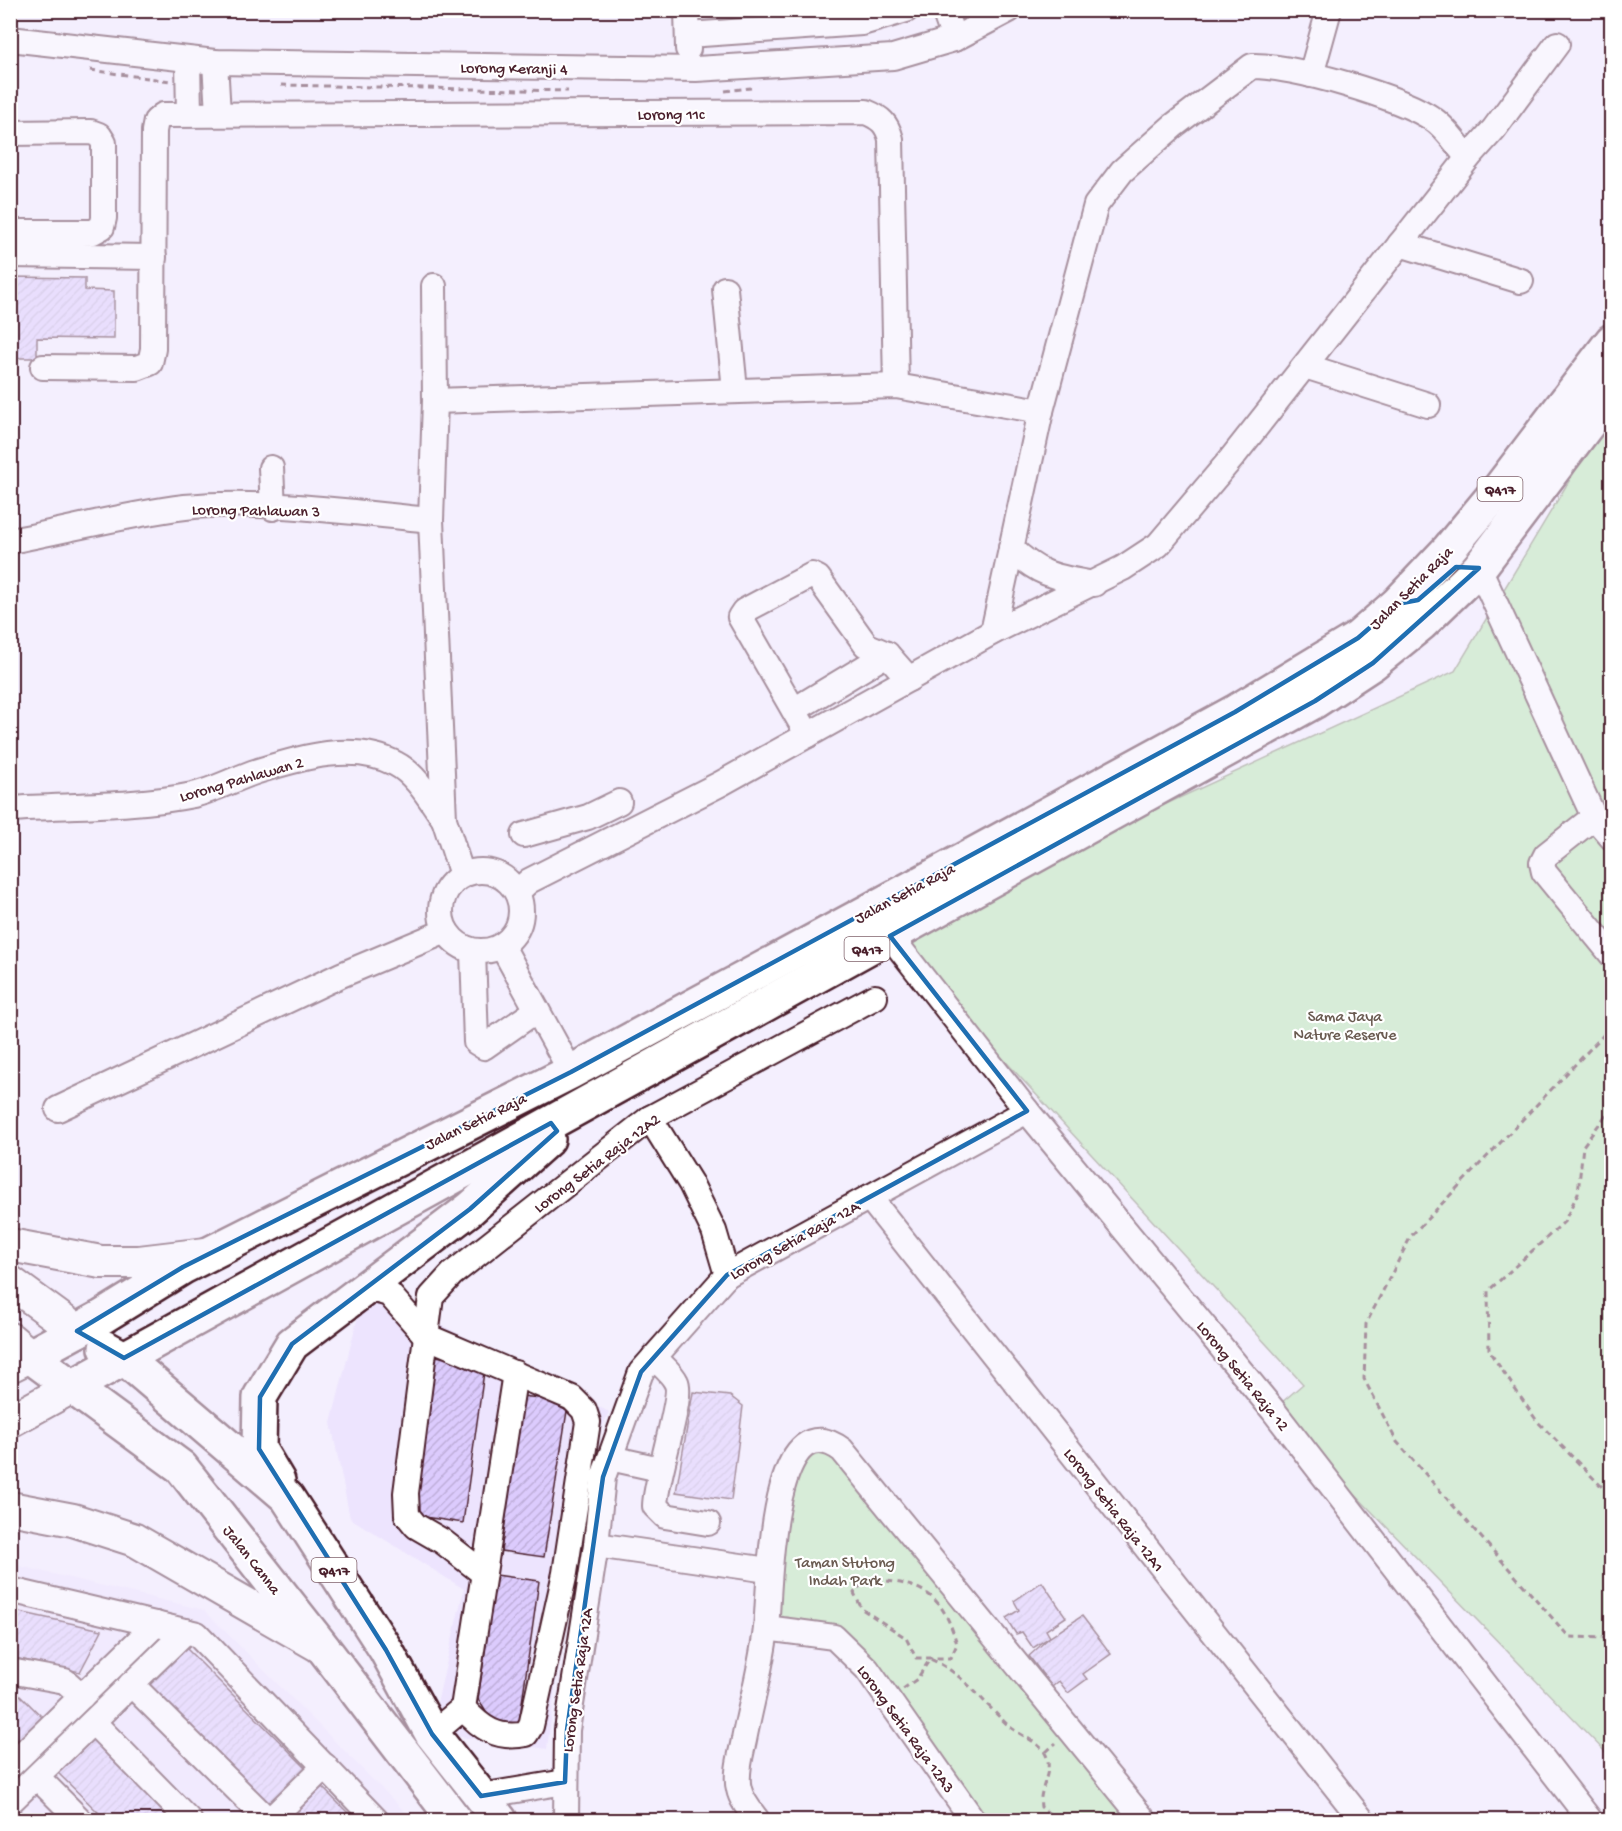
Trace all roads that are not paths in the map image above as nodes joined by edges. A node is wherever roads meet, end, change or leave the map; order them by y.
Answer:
1 (687, 10) edge
2 (906, 10) edge
3 (944, 10) edge
4 (1009, 10) edge
5 (1329, 10) edge
6 (688, 35) junction
7 (10, 39) edge
8 (954, 39) junction
9 (1557, 44) dead end
10 (188, 60) junction
11 (215, 62) junction
12 (688, 69) junction
13 (1311, 75) junction
14 (189, 114) junction
15 (218, 114) junction
16 (10, 133) edge
17 (1468, 158) junction
18 (10, 232) edge
19 (44, 244) junction
20 (1400, 244) junction
21 (10, 255) edge
22 (154, 257) junction
23 (1521, 281) dead end
24 (434, 286) dead end
25 (725, 289) dead end
26 (1607, 365) edge
27 (1305, 366) junction
28 (43, 367) dead end
29 (896, 386) junction
30 (735, 390) junction
31 (435, 401) junction
32 (1428, 405) dead end
33 (1041, 411) junction
34 (271, 468) dead end
35 (273, 508) junction
36 (431, 520) junction
37 (10, 541) edge
38 (1011, 548) junction
39 (1479, 568) junction
40 (1094, 584) junction
41 (1397, 604) junction
42 (993, 632) junction
43 (887, 654) junction
44 (909, 679) junction
45 (794, 710) junction
46 (808, 735) junction
47 (619, 802) dead end
48 (10, 809) edge
49 (588, 817) junction
50 (1594, 817) junction
51 (444, 819) junction
52 (524, 835) dead end
53 (1611, 837) edge
54 (601, 844) junction
55 (462, 876) junction
56 (517, 892) junction
57 (446, 931) junction
58 (890, 936) junction
59 (502, 946) junction
60 (473, 951) junction
61 (1611, 955) edge
62 (875, 997) dead end
63 (537, 1010) junction
64 (570, 1072) junction
65 (589, 1102) junction
66 (58, 1109) dead end
67 (1027, 1111) junction
68 (650, 1118) junction
69 (869, 1197) junction
70 (10, 1245) edge
71 (211, 1253) junction
72 (727, 1275) junction
73 (10, 1282) edge
74 (366, 1288) junction
75 (77, 1331) junction
76 (426, 1336) junction
77 (17, 1354) edge
78 (654, 1357) junction
79 (124, 1358) junction
80 (515, 1373) junction
81 (72, 1387) junction
82 (10, 1421) edge
83 (610, 1458) junction
84 (660, 1469) junction
85 (287, 1497) junction
86 (10, 1508) edge
87 (708, 1523) dead end
88 (596, 1545) junction
89 (768, 1570) junction
90 (483, 1573) junction
91 (565, 1573) junction
92 (590, 1577) junction
93 (10, 1590) edge
94 (156, 1624) junction
95 (766, 1628) junction
96 (186, 1631) junction
97 (324, 1649) junction
98 (10, 1671) edge
99 (131, 1684) junction
100 (82, 1696) junction
101 (464, 1707) junction
102 (93, 1722) junction
103 (432, 1734) junction
104 (10, 1766) edge
105 (325, 1766) junction
106 (37, 1777) junction
107 (566, 1782) junction
108 (10, 1802) edge
109 (490, 1808) edge
110 (10, 1810) edge
111 (20, 1821) edge
112 (80, 1821) edge
113 (189, 1821) edge
114 (269, 1821) edge
115 (376, 1821) edge
116 (455, 1821) edge
117 (566, 1821) edge
118 (757, 1821) edge
119 (973, 1821) edge
120 (1144, 1821) edge
121 (1362, 1821) edge
122 (1590, 1821) edge

1 - 6 street
2 - 6 street
3 - 8 street
4 - 8 street, Lorong Keranji 4
5 - 13 street
6 - 12 street
7 - 10 street, Lorong Keranji 4
8 - 12 street, Lorong Keranji 4
9 - 17 street
10 - 11 street, Lorong Keranji 4
10 - 14 street
11 - 12 street, Lorong Keranji 4
11 - 15 street
13 - 17 street
13 - 33 street
14 - 15 street, Lorong 11c
14 - 22 street, Lorong 11c
15 - 29 street, Lorong 11c
16 - 19 street
17 - 20 street
18 - 19 street
19 - 21 street
19 - 22 street
20 - 23 street
20 - 27 street
22 - 28 street
24 - 31 street
25 - 30 street
26 - 39 highway, Jalan Setia Raja / Q417
26 - 41 highway, Jalan Setia Raja / Q417
27 - 32 street
27 - 40 street
29 - 30 street
29 - 33 street
30 - 31 street
31 - 36 street
33 - 38 street
34 - 35 street
35 - 36 street, Lorong Pahlawan 3
35 - 37 street, Lorong Pahlawan 3
36 - 51 street
38 - 40 street
38 - 42 street
39 - 41 highway
39 - 50 street
39 - 58 highway, Jalan Setia Raja / Q417
40 - 42 street
41 - 64 highway, Jalan Setia Raja / Q417
42 - 44 street
43 - 44 street
43 - 45 street
43 - 45 street
44 - 46 street
45 - 46 street
46 - 54 street
47 - 49 street
48 - 51 street, Lorong Pahlawan 2
49 - 52 street
49 - 54 street
50 - 53 street
50 - 61 street
51 - 55 street
54 - 56 street
55 - 56 street
55 - 57 street
56 - 59 street
57 - 60 street
57 - 66 street
58 - 65 highway, Jalan Setia Raja / Q417
58 - 67 street, Lorong Setia Raja 12
59 - 60 street
59 - 63 street
60 - 63 street
62 - 68 street, Lorong Setia Raja 12A2
63 - 64 street
64 - 71 highway, Jalan Setia Raja / Q417
65 - 74 highway
65 - 79 highway, Jalan Setia Raja / Q417
67 - 69 street, Lorong Setia Raja 12A
67 - 122 street, Lorong Setia Raja 12
68 - 72 street
68 - 76 street, Lorong Setia Raja 12A2
69 - 72 street, Lorong Setia Raja 12A
69 - 121 street, Lorong Setia Raja 12A1
70 - 71 main road
71 - 75 highway, Jalan Setia Raja / Q417
72 - 78 street, Lorong Setia Raja 12A
73 - 75 main road
74 - 76 street
74 - 85 highway
75 - 77 highway, Q417
75 - 79 highway, Q417
76 - 80 street
76 - 90 street, Lorong Setia Raja 12A2
77 - 81 highway, Jalan Canna / Q417
78 - 83 street, Lorong Setia Raja 12A
78 - 84 street
79 - 81 highway, Q417
79 - 85 highway, Q417
80 - 90 street
80 - 91 street
81 - 82 main road
81 - 97 highway, Jalan Canna / Q417
83 - 84 street
83 - 88 street, Lorong Setia Raja 12A
84 - 87 street
85 - 103 highway, Q417
86 - 97 main road
88 - 89 street
88 - 92 street, Lorong Setia Raja 12A
89 - 95 street
89 - 120 street
90 - 101 street
91 - 92 street
91 - 101 street
92 - 107 street, Lorong Setia Raja 12A
93 - 94 street
94 - 96 street
94 - 100 street
95 - 118 street
95 - 119 street, Lorong Setia Raja 12A3
96 - 99 street
96 - 105 street
97 - 116 highway, Jalan Canna / Q417
98 - 100 street
99 - 102 street
99 - 114 street
100 - 104 street
101 - 103 street
102 - 106 street
102 - 113 street
103 - 109 highway, Q417
105 - 114 street
105 - 115 street
106 - 108 street
106 - 112 street
107 - 109 street
107 - 117 street, Lorong Setia Raja 12A
110 - 111 street

